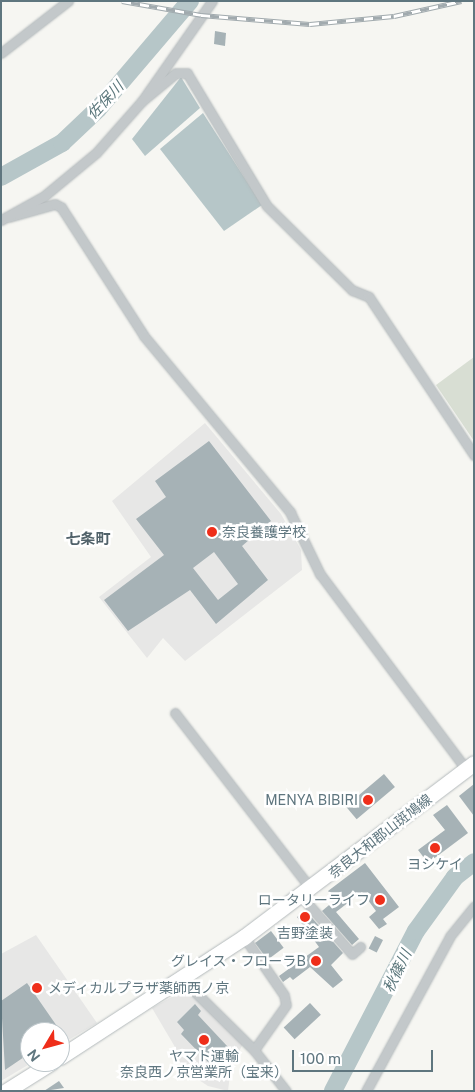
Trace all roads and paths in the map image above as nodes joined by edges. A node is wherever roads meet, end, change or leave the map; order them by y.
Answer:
1 (68, 1) edge
2 (212, 1) edge
3 (1, 53) edge
4 (142, 101) junction
5 (5, 218) edge
6 (474, 455) edge
7 (174, 713) dead end
8 (470, 766) edge
9 (306, 893) junction
10 (474, 906) edge
11 (244, 937) junction
12 (360, 947) dead end
13 (183, 980) junction
14 (254, 1050) junction
15 (70, 1051) edge
16 (34, 1072) edge
17 (3, 1090) edge
18 (286, 1091) edge
19 (366, 1091) edge

1 - 3 street
2 - 4 street
4 - 5 street
4 - 6 street
5 - 8 street
7 - 9 street
8 - 9 main road, 奈良大和郡山斑鳩線
9 - 11 main road, 奈良大和郡山斑鳩線
9 - 12 street
10 - 19 street
11 - 13 main road, 奈良大和郡山斑鳩線
11 - 14 street
13 - 14 street
13 - 15 main road, 奈良大和郡山斑鳩線
14 - 18 street
16 - 17 main road

